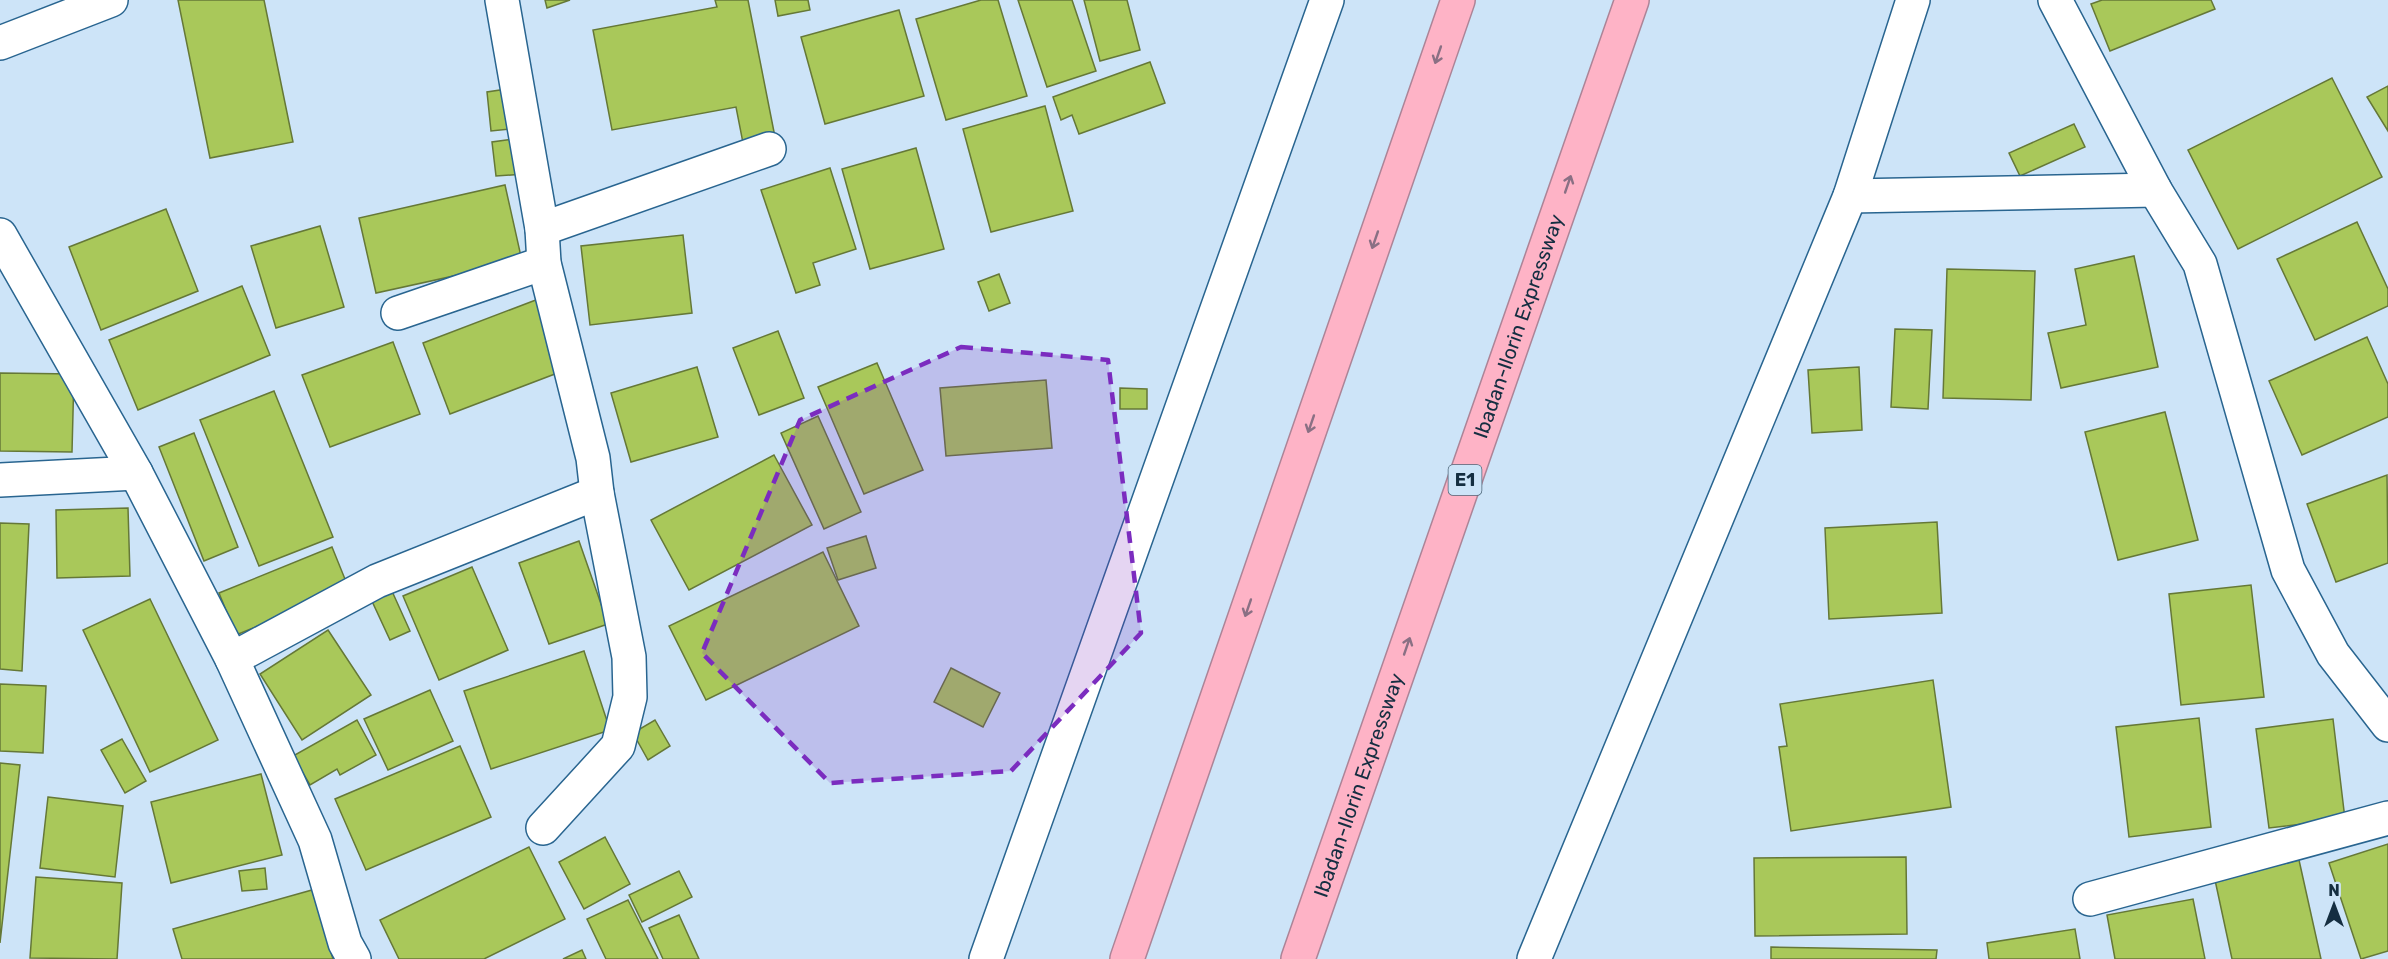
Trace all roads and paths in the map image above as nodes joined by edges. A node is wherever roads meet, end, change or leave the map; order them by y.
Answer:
1 (111, 0) edge
2 (502, 0) edge
3 (1327, 0) edge
4 (1458, 0) edge
5 (1632, 0) edge
6 (1913, 0) edge
7 (2055, 0) edge
8 (0, 42) edge
9 (768, 149) dead end
10 (2155, 190) junction
11 (1850, 196) junction
12 (542, 229) junction
13 (0, 235) edge
14 (544, 263) junction
15 (398, 313) dead end
16 (136, 473) junction
17 (0, 480) edge
18 (597, 494) junction
19 (232, 659) junction
20 (2388, 725) edge
21 (2388, 818) edge
22 (543, 828) dead end
23 (2090, 899) dead end
24 (354, 959) edge
25 (986, 959) edge
26 (1127, 959) edge
27 (1298, 959) edge
28 (1534, 959) edge

1 - 8 street
2 - 12 street
3 - 25 street
4 -> 26 highway
27 -> 5 highway, Ibadan-Ilorin Expressway / E1
6 - 11 street
7 - 10 street
9 - 12 street
10 - 11 street
10 - 20 street
11 - 28 street
12 - 14 street
13 - 16 street
14 - 15 street
14 - 18 street
16 - 17 street
16 - 19 street
18 - 19 street
18 - 22 street
19 - 24 street
21 - 23 street

